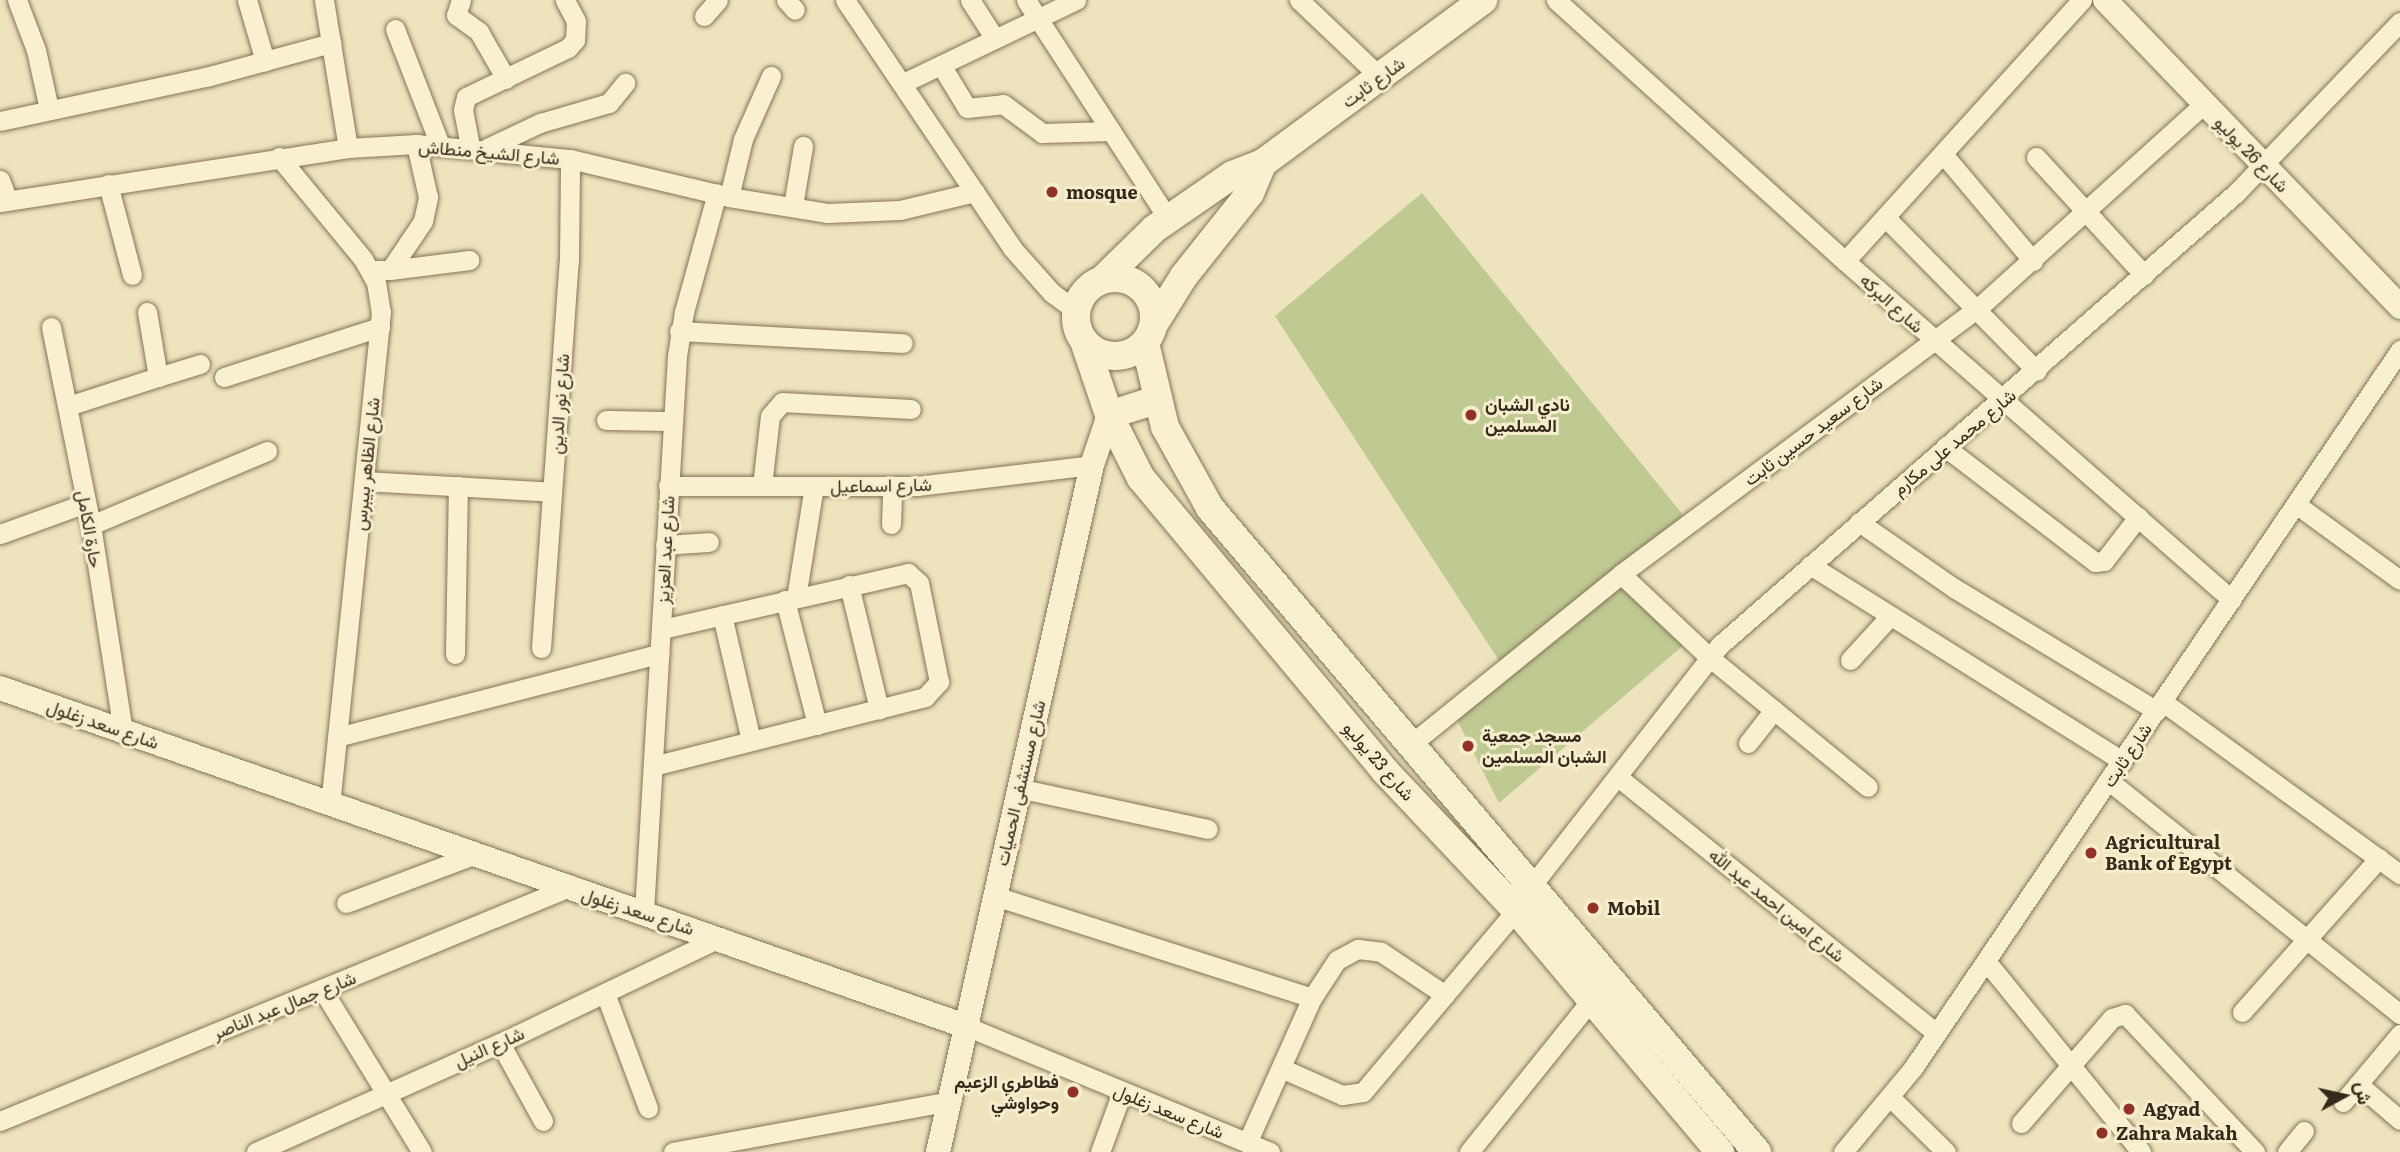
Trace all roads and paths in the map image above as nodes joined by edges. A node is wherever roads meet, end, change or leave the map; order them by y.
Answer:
1 (17, 0) edge
2 (247, 0) edge
3 (324, 0) edge
4 (461, 0) edge
5 (565, 0) edge
6 (718, 0) edge
7 (845, 0) edge
8 (970, 0) edge
9 (1026, 0) edge
10 (1076, 0) edge
11 (1483, 0) edge
12 (1556, 0) edge
13 (2082, 0) edge
14 (2105, 0) edge
15 (1307, 2) edge
16 (704, 16) dead end
17 (1037, 18) junction
18 (2400, 22) edge
19 (395, 29) dead end
20 (995, 39) junction
21 (331, 43) junction
22 (265, 61) junction
23 (941, 65) junction
24 (771, 76) dead end
25 (1380, 76) junction
26 (506, 79) junction
27 (625, 83) dead end
28 (903, 83) junction
29 (2204, 104) junction
30 (49, 109) junction
31 (0, 121) edge
32 (1111, 131) junction
33 (416, 144) junction
34 (440, 145) junction
35 (803, 146) dead end
36 (478, 147) junction
37 (348, 148) junction
38 (1943, 154) junction
39 (279, 157) junction
40 (2036, 157) dead end
41 (570, 159) junction
42 (1263, 163) junction
43 (2264, 166) junction
44 (0, 180) edge
45 (108, 184) junction
46 (975, 192) junction
47 (723, 195) junction
48 (4, 201) edge
49 (793, 206) junction
50 (2086, 212) junction
51 (1885, 217) junction
52 (1168, 219) junction
53 (469, 260) dead end
54 (1844, 261) junction
55 (2033, 261) junction
56 (380, 270) junction
57 (132, 275) dead end
58 (2144, 275) junction
59 (1102, 280) junction
60 (2400, 307) edge
61 (1977, 309) junction
62 (1077, 311) junction
63 (147, 312) dead end
64 (51, 327) dead end
65 (380, 327) junction
66 (680, 331) junction
67 (1149, 333) junction
68 (1084, 341) junction
69 (1934, 341) junction
70 (903, 343) dead end
71 (2400, 350) edge
72 (200, 364) dead end
73 (2037, 371) junction
74 (158, 377) junction
75 (224, 377) dead end
76 (1156, 400) junction
77 (2004, 400) junction
78 (68, 406) junction
79 (911, 409) dead end
80 (1109, 415) junction
81 (606, 420) dead end
82 (671, 421) junction
83 (1945, 447) junction
84 (267, 451) dead end
85 (1092, 466) junction
86 (1191, 480) junction
87 (364, 481) junction
88 (458, 486) junction
89 (668, 486) junction
90 (762, 486) junction
91 (814, 486) junction
92 (892, 486) junction
93 (552, 492) junction
94 (1158, 499) junction
95 (86, 503) junction
96 (2297, 505) junction
97 (2138, 517) junction
98 (1858, 522) junction
99 (891, 524) dead end
100 (91, 525) junction
101 (0, 534) edge
102 (709, 542) dead end
103 (665, 545) junction
104 (1810, 565) junction
105 (1621, 574) junction
106 (2400, 580) edge
107 (849, 585) junction
108 (791, 599) junction
109 (2232, 600) junction
110 (722, 615) junction
111 (1890, 616) junction
112 (661, 629) junction
113 (541, 648) dead end
114 (456, 654) dead end
115 (659, 654) junction
116 (1709, 657) junction
117 (1850, 660) dead end
118 (0, 688) edge
119 (2160, 707) junction
120 (879, 709) junction
121 (1774, 710) junction
122 (817, 724) junction
123 (123, 732) junction
124 (337, 737) junction
125 (751, 741) junction
126 (1748, 743) dead end
127 (1410, 745) junction
128 (2123, 761) junction
129 (653, 766) junction
130 (1618, 777) junction
131 (2109, 781) junction
132 (1868, 787) dead end
133 (1018, 788) junction
134 (330, 804) junction
135 (1208, 829) dead end
136 (475, 854) junction
137 (2379, 858) junction
138 (2400, 874) edge
139 (1533, 884) junction
140 (567, 888) junction
141 (995, 896) junction
142 (346, 903) dead end
143 (1516, 910) junction
144 (644, 912) junction
145 (720, 937) junction
146 (2307, 939) junction
147 (1986, 961) junction
148 (322, 989) junction
149 (604, 993) junction
150 (1445, 995) junction
151 (1312, 998) junction
152 (1592, 999) junction
153 (2242, 1012) dead end
154 (2400, 1014) edge
155 (968, 1027) junction
156 (1936, 1033) junction
157 (2400, 1034) edge
158 (500, 1043) junction
159 (2071, 1062) junction
160 (1281, 1068) junction
161 (2358, 1084) junction
162 (1122, 1092) junction
163 (386, 1093) junction
164 (1891, 1098) junction
165 (951, 1101) junction
166 (2343, 1101) dead end
167 (648, 1108) dead end
168 (2400, 1120) edge
169 (0, 1121) edge
170 (543, 1121) dead end
171 (2021, 1123) dead end
172 (2304, 1130) dead end
173 (1247, 1143) junction
174 (256, 1152) edge
175 (422, 1152) edge
176 (673, 1152) edge
177 (938, 1152) edge
178 (1100, 1152) edge
179 (1270, 1152) edge
180 (1469, 1152) edge
181 (1720, 1152) edge
182 (1757, 1152) edge
183 (1843, 1152) edge
184 (1946, 1152) edge
185 (2141, 1152) edge
186 (2255, 1152) edge
187 (2287, 1152) edge

1 - 30 street
2 - 22 street
3 - 21 street
4 - 26 street
5 - 26 street
6 - 16 street
7 - 28 street
8 - 20 street
9 - 17 street
10 - 17 street
11 - 25 main road, شارع ثابت
12 - 54 street, شارع البركه
13 - 38 street
14 - 29 street, شارع 26 يوليو
15 - 25 street
17 - 20 street
17 - 32 street
18 - 43 street, شارع محمد على مكارم
19 - 34 street
20 - 23 street
21 - 22 street
21 - 37 street
22 - 30 street
23 - 28 street
23 - 32 street
24 - 47 street, شارع عبد العزيز
25 - 42 main road, شارع ثابت
26 - 36 street
27 - 36 street
28 - 46 street
29 - 43 street, شارع 26 يوليو
29 - 50 street, شارع سعيد حسين ثابت
30 - 31 street
32 - 52 street
33 - 34 street, شارع الشيخ منطاش
33 - 37 street, شارع الشيخ منطاش
33 - 56 street
34 - 36 street, شارع الشيخ منطاش
35 - 49 street
36 - 41 street, شارع الشيخ منطاش
37 - 39 street, شارع الشيخ منطاش
38 - 51 street
38 - 55 street
39 - 45 street, شارع الشيخ منطاش
39 - 56 street, شارع الظاهر بيبرس
40 - 50 street
41 - 47 street, شارع الشيخ منطاش
41 - 93 street, شارع نور الدين
42 - 52 main road, شارع ثابت
42 - 67 main road, شارع ثابت
43 - 58 street, شارع محمد على مكارم
43 - 60 street, شارع 26 يوليو
44 - 48 street
45 - 48 street, شارع الشيخ منطاش
45 - 57 street
46 - 49 street, شارع الشيخ منطاش
46 - 62 street
47 - 49 street, شارع الشيخ منطاش
47 - 66 street, شارع عبد العزيز
50 - 55 street, شارع سعيد حسين ثابت
50 - 58 street
51 - 54 street
51 - 61 street
52 - 59 main road, شارع ثابت
53 - 56 street
54 - 69 street, شارع البركه
55 - 61 street, شارع سعيد حسين ثابت
56 - 65 street, شارع الظاهر بيبرس
58 - 73 street, شارع محمد على مكارم
59 - 62 main road
59 - 67 main road
61 - 69 street, شارع سعيد حسين ثابت
61 - 73 street
62 - 68 main road
63 - 74 street
64 - 78 street, حارة الكامل
65 - 75 street
65 - 87 street, شارع الظاهر بيبرس
66 - 70 street
66 - 82 street, شارع عبد العزيز
67 - 68 main road
67 - 76 main road, شارع 23 يوليو
68 - 80 main road, شارع 23 يوليو
69 - 77 street, شارع البركه
69 - 105 street, شارع سعيد حسين ثابت
71 - 96 street, شارع ثابت
72 - 74 street
73 - 77 street, شارع محمد على مكارم
74 - 78 street
76 - 80 main road
76 - 86 main road, شارع 23 يوليو
77 - 83 street, شارع محمد على مكارم
77 - 97 street, شارع البركه
78 - 95 street, حارة الكامل
79 - 90 street
80 - 85 street, شارع مستشفى الحميات
80 - 94 main road, شارع 23 يوليو
81 - 82 street
82 - 89 street, شارع عبد العزيز
83 - 97 street
83 - 98 street, شارع محمد على مكارم
84 - 100 street
85 - 92 street, شارع اسماعيل
85 - 133 street, شارع مستشفى الحميات
86 - 94 main road
86 - 127 main road, شارع 23 يوليو
87 - 88 street
87 - 124 street, شارع الظاهر بيبرس
88 - 93 street
88 - 114 street
89 - 90 street, شارع اسماعيل
89 - 103 street, شارع عبد العزيز
90 - 91 street, شارع اسماعيل
91 - 92 street, شارع اسماعيل
91 - 108 street
92 - 99 street
93 - 113 street, شارع نور الدين
94 - 143 main road, شارع 23 يوليو
95 - 100 street, حارة الكامل
95 - 101 street
96 - 106 street
96 - 109 street, شارع ثابت
97 - 109 street, شارع البركه
98 - 104 street, شارع محمد على مكارم
98 - 119 street
100 - 123 street, حارة الكامل
102 - 103 street
103 - 112 street, شارع عبد العزيز
104 - 111 street
104 - 116 street, شارع محمد على مكارم
105 - 116 street
105 - 127 street, شارع سعيد حسين ثابت
107 - 108 street
107 - 120 street
107 - 120 street
108 - 110 street
108 - 122 street
109 - 119 street, شارع ثابت
110 - 112 street
110 - 125 street
111 - 117 street
111 - 128 street
112 - 115 street, شارع عبد العزيز
115 - 124 street
115 - 129 street, شارع عبد العزيز
116 - 121 street
116 - 130 street, شارع محمد على مكارم
118 - 123 street, شارع سعد زغلول
119 - 128 street, شارع ثابت
119 - 137 street
120 - 122 street
121 - 126 street
121 - 132 street
122 - 125 street
123 - 134 street, شارع سعد زغلول
124 - 134 street, شارع الظاهر بيبرس
125 - 129 street
127 - 139 main road, شارع 23 يوليو
128 - 131 street, شارع ثابت
129 - 144 street, شارع عبد العزيز
130 - 139 street, شارع محمد على مكارم
130 - 156 street, شارع امين احمد عبد الله
131 - 146 street
131 - 147 street, شارع ثابت
133 - 135 street
133 - 141 street, شارع مستشفى الحميات
134 - 136 street, شارع سعد زغلول
136 - 140 street, شارع سعد زغلول
136 - 142 street
137 - 138 street
137 - 146 street
139 - 182 main road, شارع 23 يوليو
140 - 144 street, شارع سعد زغلول
140 - 148 street, شارع جمال عبد الناصر
141 - 151 street
141 - 155 street, شارع مستشفى الحميات
143 - 150 street
143 - 152 main road, شارع 23 يوليو
144 - 145 street, شارع سعد زغلول
145 - 149 street, شارع النيل
145 - 155 street, شارع سعد زغلول
146 - 153 street
146 - 154 street
147 - 156 street, شارع ثابت
147 - 159 street
148 - 163 street
148 - 169 street, شارع جمال عبد الناصر
149 - 158 street, شارع النيل
149 - 167 street
150 - 151 street
150 - 160 street
151 - 160 street
152 - 180 street
152 - 181 main road, شارع 23 يوليو
155 - 162 street, شارع سعد زغلول
155 - 165 street, شارع مستشفى الحميات
156 - 164 street, شارع ثابت
157 - 161 street
158 - 163 street, شارع النيل
158 - 170 street
159 - 171 street
159 - 185 street
159 - 186 street
160 - 173 street
161 - 166 street
161 - 168 street
162 - 173 street, شارع سعد زغلول
162 - 178 street
163 - 174 street, شارع النيل
163 - 175 street
164 - 183 street, شارع ثابت
164 - 184 street
165 - 176 street
165 - 177 street, شارع مستشفى الحميات
172 - 187 street
173 - 179 street, شارع سعد زغلول

